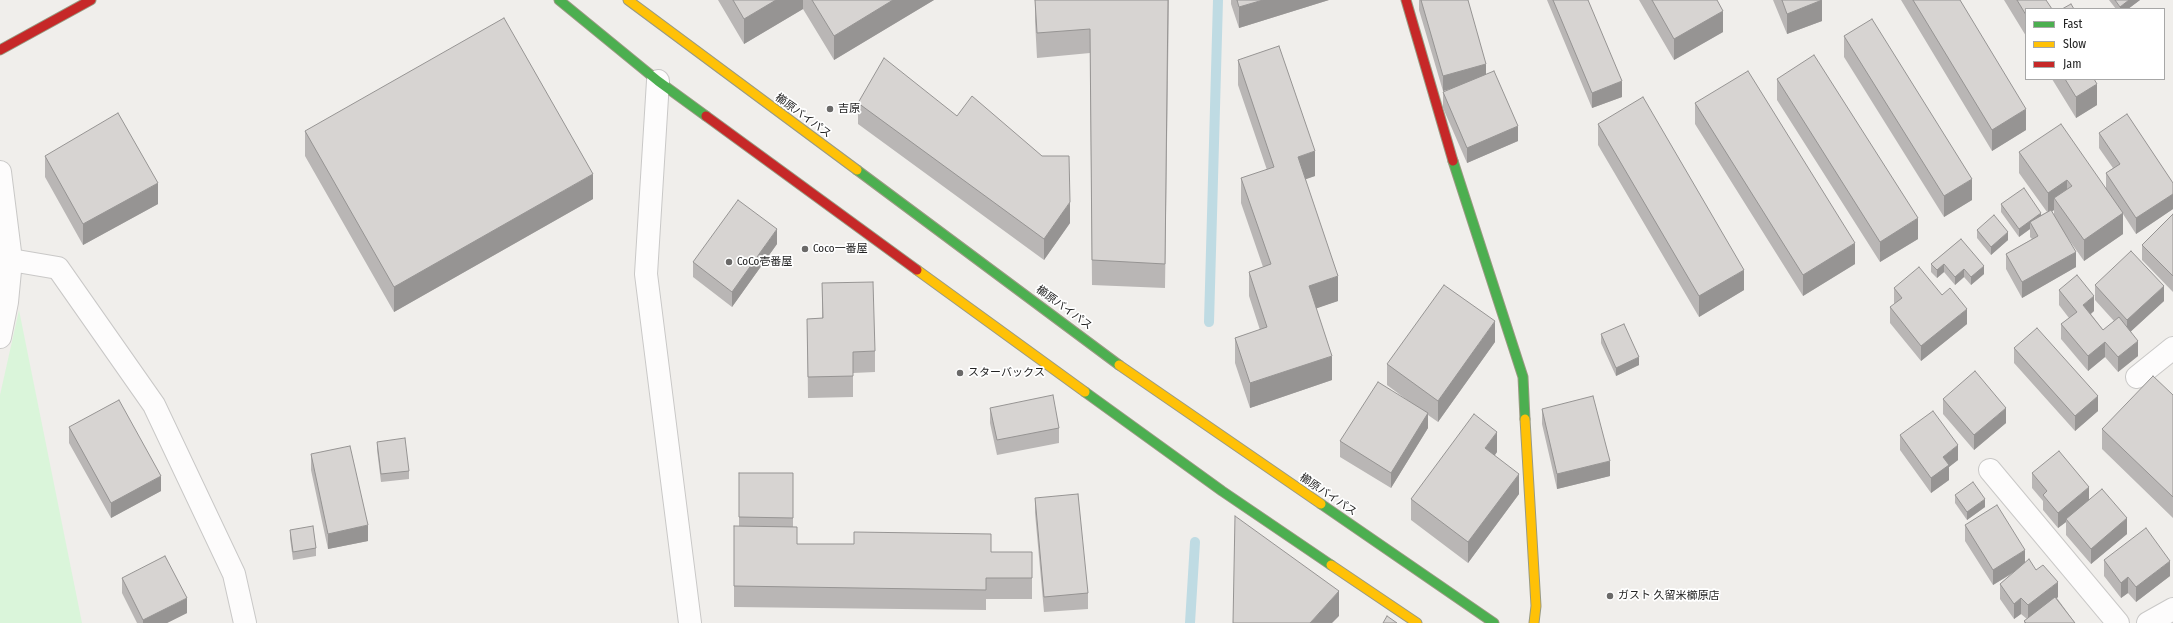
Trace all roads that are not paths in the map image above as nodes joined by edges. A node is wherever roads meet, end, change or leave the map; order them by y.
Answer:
1 (91, 0) edge
2 (559, 0) edge
3 (628, 0) edge
4 (1406, 0) edge
5 (0, 50) edge
6 (658, 81) junction
7 (0, 172) edge
8 (11, 260) junction
9 (0, 337) edge
10 (2173, 348) edge
11 (2137, 376) dead end
12 (1990, 470) dead end
13 (2173, 609) edge
14 (245, 623) edge
15 (690, 623) edge
16 (1417, 623) edge
17 (1494, 623) edge
18 (1534, 623) edge
19 (2118, 623) edge
20 (2148, 623) edge

1 - 5 main road
2 - 6 main road
3 - 17 main road, 櫛原バイパス
4 - 18 main road
6 - 15 street
6 - 16 main road
7 - 8 street
8 - 9 street
8 - 14 street
10 - 11 street
12 - 19 street
13 - 20 street

